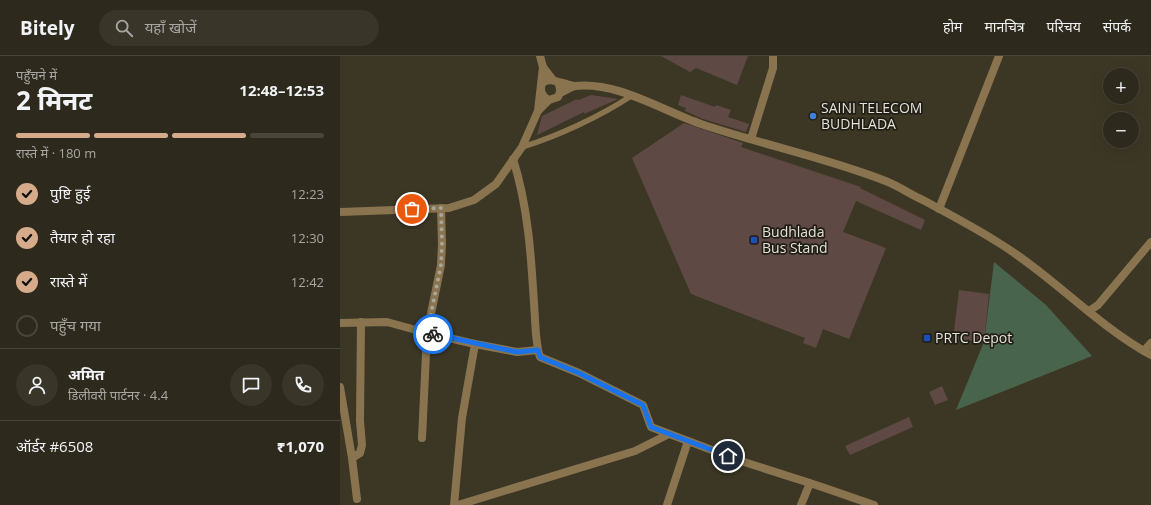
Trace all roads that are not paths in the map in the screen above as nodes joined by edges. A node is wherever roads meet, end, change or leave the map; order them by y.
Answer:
1 (540, 56) edge
2 (773, 56) edge
3 (999, 56) edge
4 (543, 67) junction
5 (556, 81) junction
6 (574, 86) junction
7 (540, 88) junction
8 (560, 93) junction
9 (631, 96) junction
10 (549, 100) junction
11 (538, 111) junction
12 (751, 139) junction
13 (522, 147) junction
14 (513, 160) junction
15 (441, 208) junction
16 (940, 209) junction
17 (340, 212) edge
18 (1151, 242) edge
19 (1089, 311) junction
20 (361, 322) junction
21 (340, 323) edge
22 (427, 333) junction
23 (1151, 343) edge
24 (476, 344) junction
25 (538, 350) junction
26 (1148, 353) edge
27 (340, 387) edge
28 (669, 434) junction
29 (422, 438) dead end
30 (688, 441) junction
31 (352, 458) junction
32 (810, 483) junction
33 (356, 499) dead end
34 (454, 505) edge
35 (458, 505) edge
36 (667, 505) edge
37 (801, 505) edge
38 (874, 505) edge

1 - 4 street
2 - 12 street
3 - 16 street
4 - 5 street
4 - 7 street
5 - 6 street
5 - 7 street
5 - 8 street
6 - 8 street
6 - 9 street
7 - 10 street
7 - 11 street
8 - 10 street
9 - 12 street
9 - 13 lane
10 - 11 street
11 - 13 street
12 - 16 street
13 - 14 street
14 - 15 street
14 - 25 street
15 - 17 street
15 - 22 street
16 - 19 street
18 - 19 street
19 - 26 street
20 - 21 street
20 - 22 street
20 - 31 street
22 - 24 street
22 - 29 street
23 - 26 street
24 - 25 street
24 - 34 street
25 - 28 street
27 - 31 street
28 - 30 street
28 - 35 street
30 - 32 street
30 - 36 street
31 - 33 street
32 - 37 street
32 - 38 street

